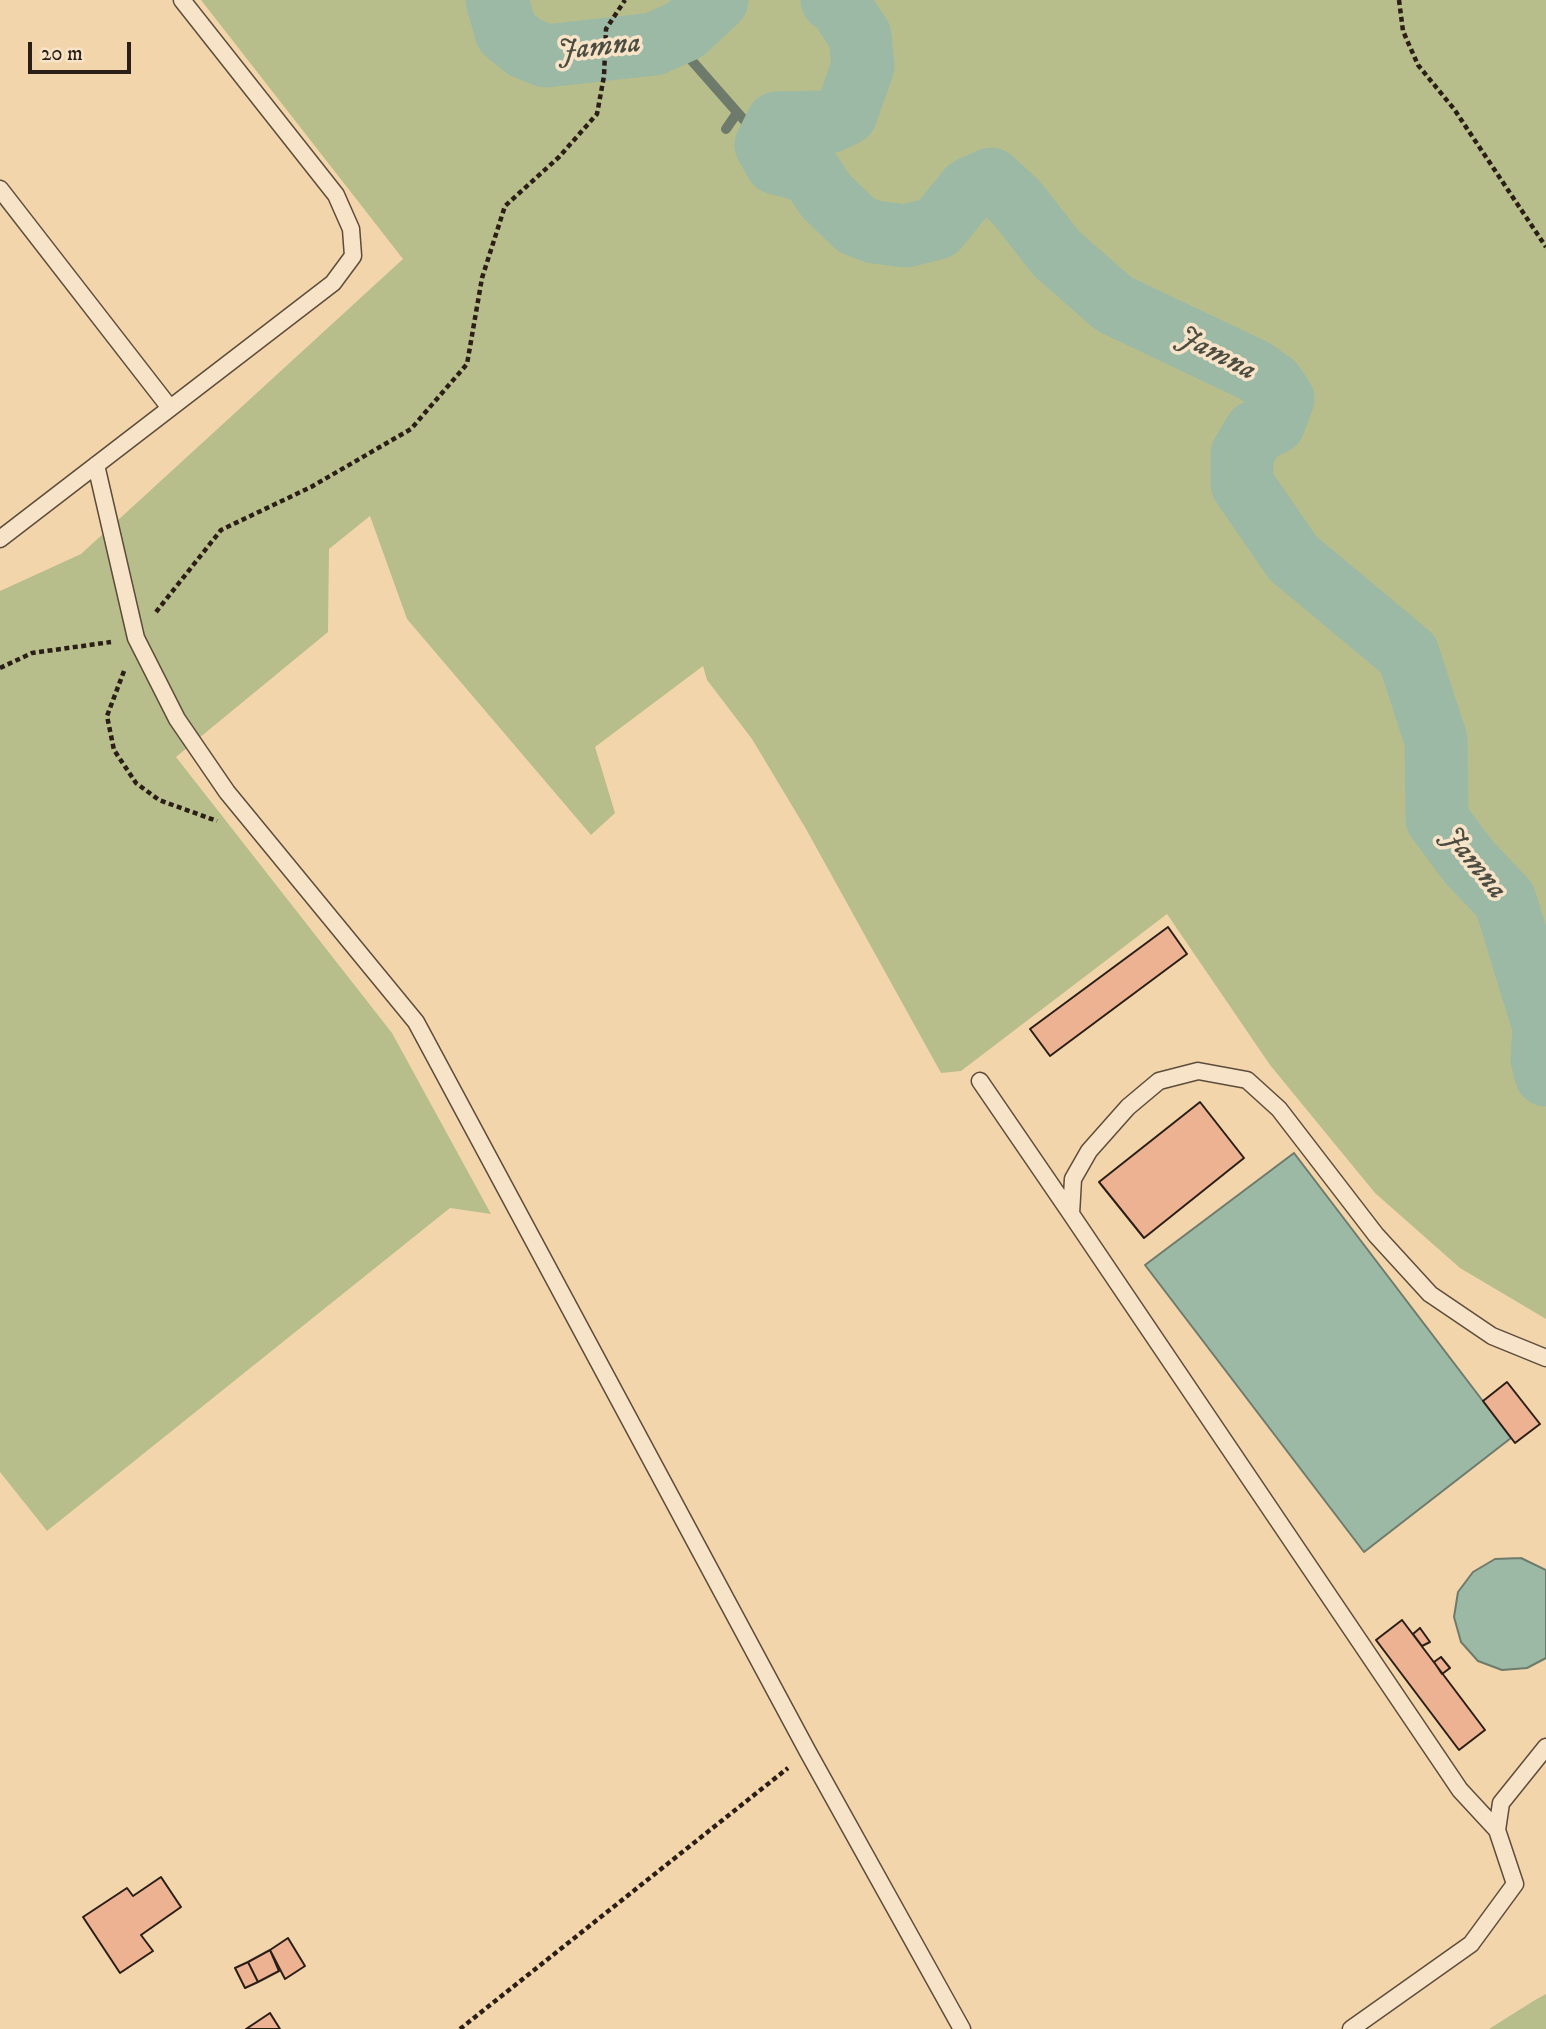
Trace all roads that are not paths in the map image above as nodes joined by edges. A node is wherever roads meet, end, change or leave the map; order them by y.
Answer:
1 (182, 0) edge
2 (0, 189) edge
3 (170, 408) junction
4 (96, 465) junction
5 (0, 539) edge
6 (980, 1082) dead end
7 (1071, 1214) junction
8 (1546, 1358) edge
9 (1546, 1747) edge
10 (1496, 1830) junction
11 (962, 2029) edge
12 (1351, 2029) edge

1 - 3 lane
2 - 3 lane
3 - 4 lane
4 - 5 lane
4 - 11 lane
6 - 7 lane
7 - 8 lane
7 - 10 lane
9 - 10 lane
10 - 12 lane

